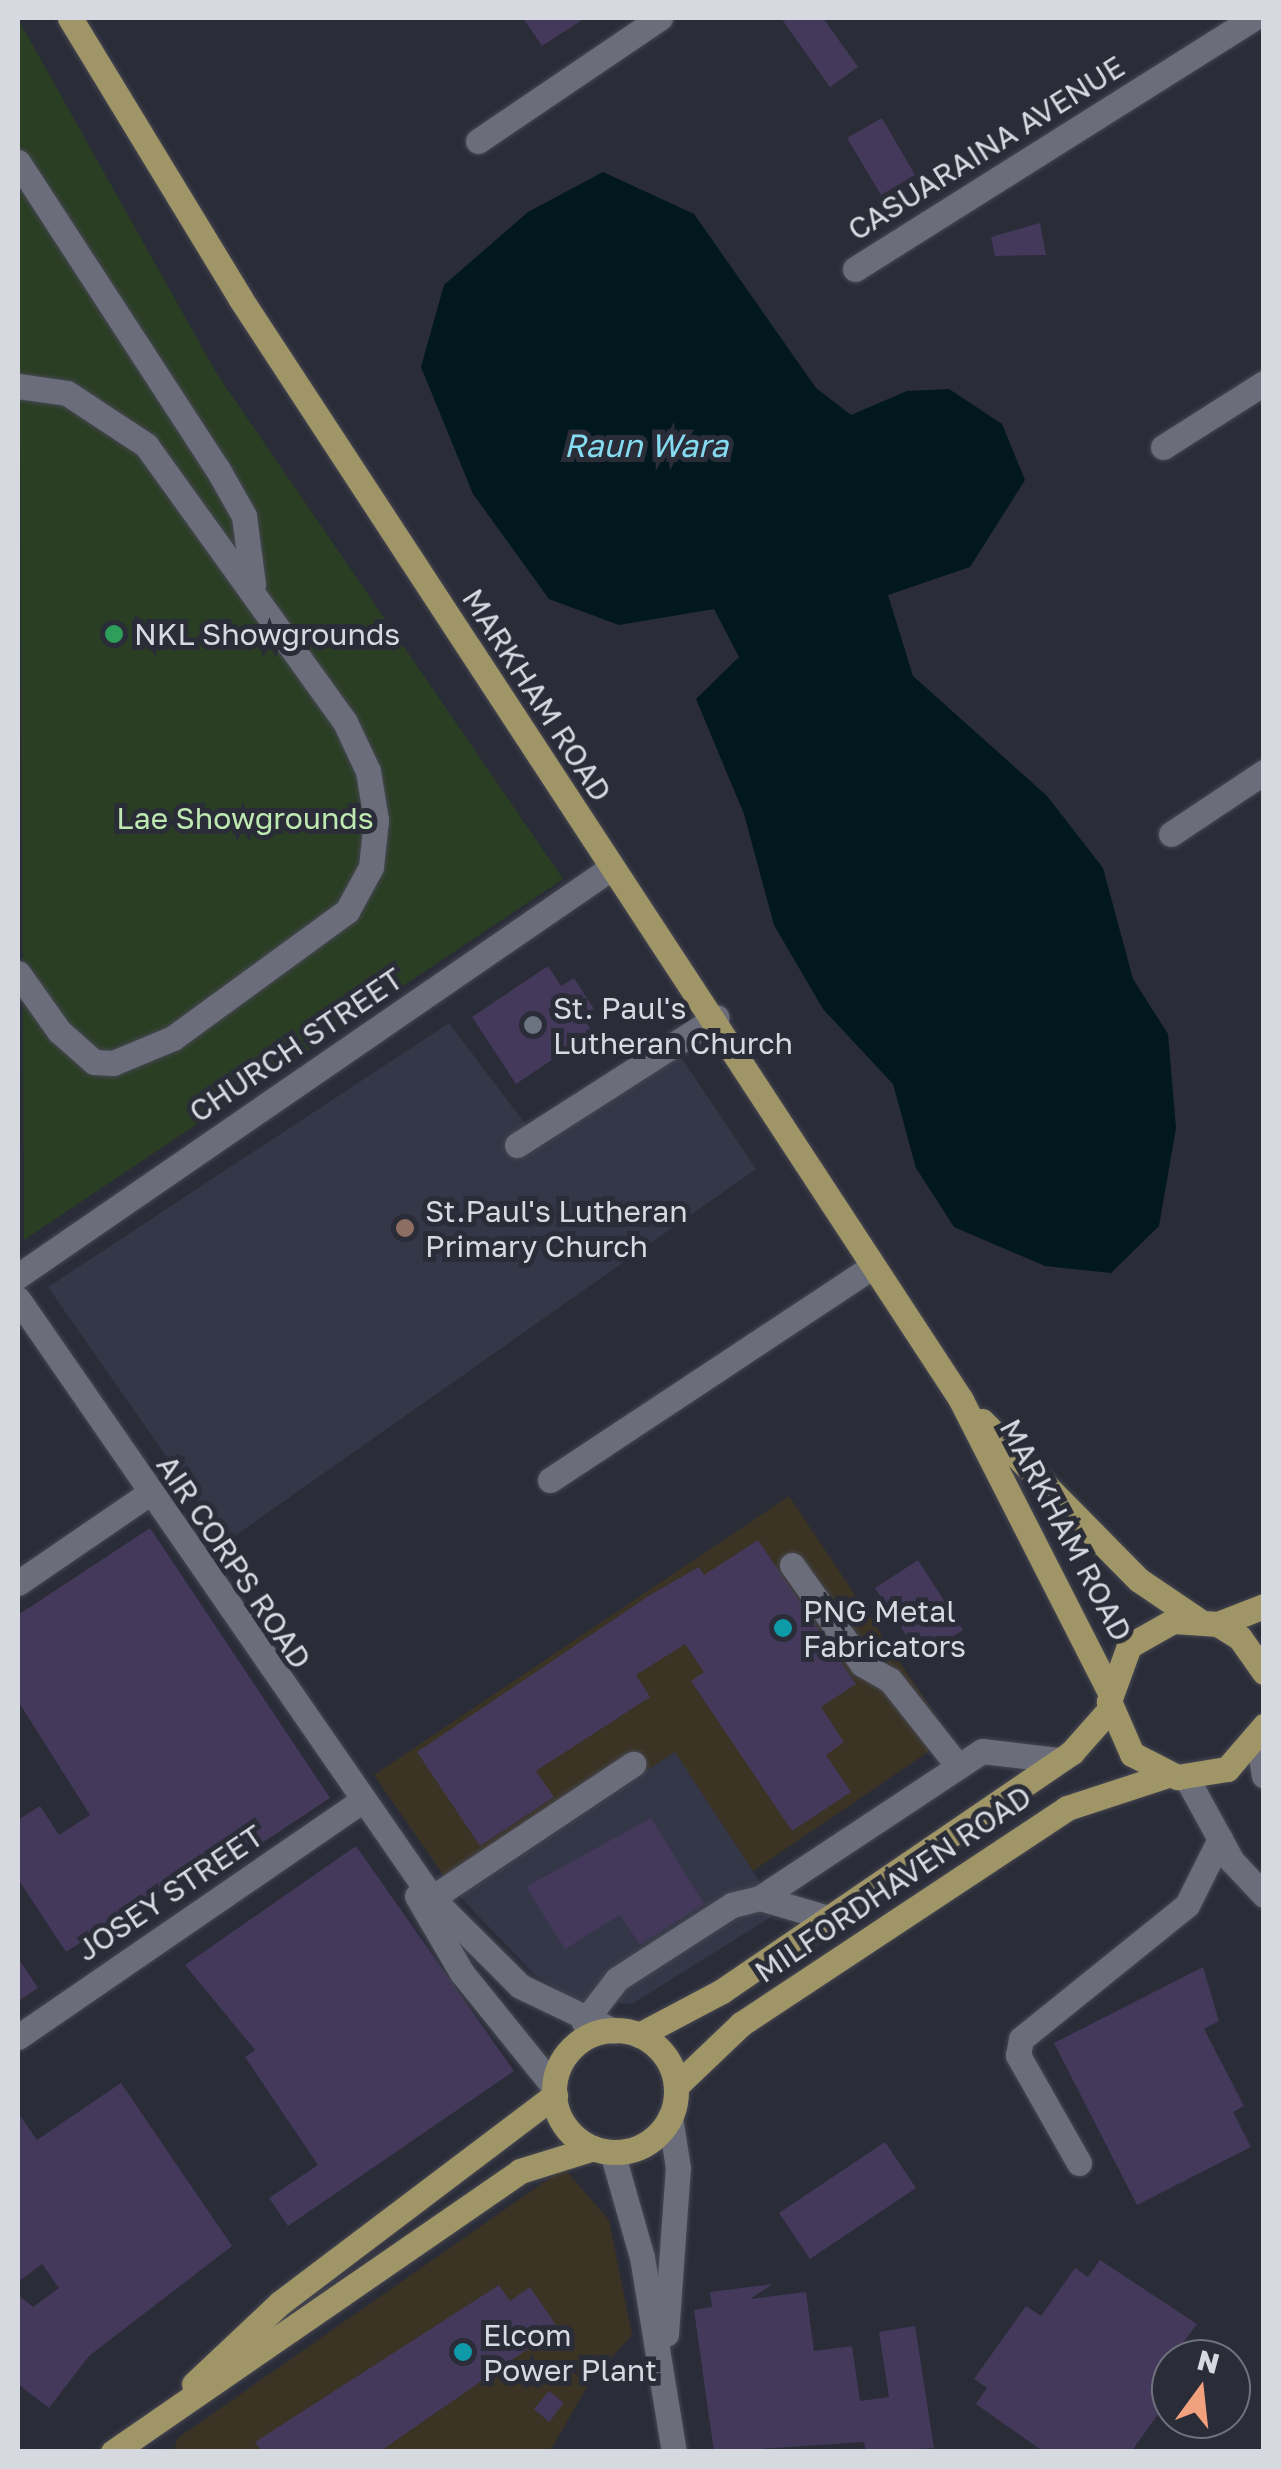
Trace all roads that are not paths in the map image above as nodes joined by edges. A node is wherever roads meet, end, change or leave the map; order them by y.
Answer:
1 (70, 18) edge
2 (660, 18) edge
3 (1254, 18) edge
4 (478, 141) dead end
5 (18, 162) edge
6 (855, 269) dead end
7 (1264, 383) edge
8 (18, 386) edge
9 (1164, 447) dead end
10 (254, 589) junction
11 (1264, 772) edge
12 (1171, 834) dead end
13 (611, 868) junction
14 (18, 973) edge
15 (718, 1017) junction
16 (517, 1145) dead end
17 (873, 1266) junction
18 (18, 1276) edge
19 (18, 1299) edge
20 (961, 1400) junction
21 (550, 1480) dead end
22 (148, 1494) junction
23 (792, 1565) dead end
24 (18, 1583) edge
25 (1264, 1606) edge
26 (1208, 1622) junction
27 (1264, 1672) edge
28 (1110, 1701) junction
29 (1261, 1732) edge
30 (1059, 1760) junction
31 (633, 1764) dead end
32 (958, 1766) junction
33 (1177, 1776) junction
34 (1264, 1776) edge
35 (359, 1804) junction
36 (1220, 1839) junction
37 (401, 1860) junction
38 (1264, 1895) edge
39 (432, 1898) junction
40 (760, 1898) junction
41 (828, 1918) junction
42 (584, 2022) junction
43 (626, 2033) junction
44 (18, 2037) edge
45 (676, 2086) junction
46 (554, 2091) junction
47 (670, 2117) junction
48 (603, 2150) junction
49 (1079, 2163) dead end
50 (665, 2384) junction
51 (180, 2398) junction
52 (114, 2452) edge
53 (674, 2452) edge

1 - 13 main road, MARKHAM ROAD
2 - 4 street
3 - 6 street, CASUARAINA AVENUE
5 - 10 street
7 - 9 street
8 - 10 street
10 - 14 street
11 - 12 street
13 - 15 main road, MARKHAM ROAD
13 - 18 street, CHURCH STREET
15 - 16 street
15 - 17 main road, MARKHAM ROAD
17 - 20 main road, MARKHAM ROAD
17 - 21 street
19 - 22 street, AIR CORPS ROAD
20 - 26 main road, MARKHAM ROAD
20 - 28 main road, MARKHAM ROAD
22 - 24 street
22 - 35 street, AIR CORPS ROAD
23 - 32 street
25 - 26 main road
26 - 27 main road, MARKHAM ROAD
26 - 28 main road
28 - 30 main road, MILFORDHAVEN ROAD
28 - 33 main road, MARKHAM ROAD
29 - 33 main road, MILFORDHAVEN ROAD
29 - 34 street
30 - 32 street
30 - 41 main road, MILFORDHAVEN ROAD
31 - 39 street
32 - 40 street
33 - 36 street
33 - 45 main road, MILFORDHAVEN ROAD
35 - 37 street, AIR CORPS ROAD
35 - 44 street, JOSEY STREET
36 - 38 street
36 - 49 street
37 - 39 street, AIR CORPS ROAD
37 - 46 street, AIR CORPS ROAD
39 - 42 street, AIR CORPS ROAD
40 - 41 street
40 - 42 street
41 - 43 main road, MILFORDHAVEN ROAD
42 - 43 street, AIR CORPS ROAD
43 - 45 main road
43 - 46 main road
45 - 47 main road
46 - 48 main road
46 - 51 main road
47 - 48 main road
47 - 50 street
48 - 50 street
48 - 51 main road
50 - 53 street
51 - 52 main road

